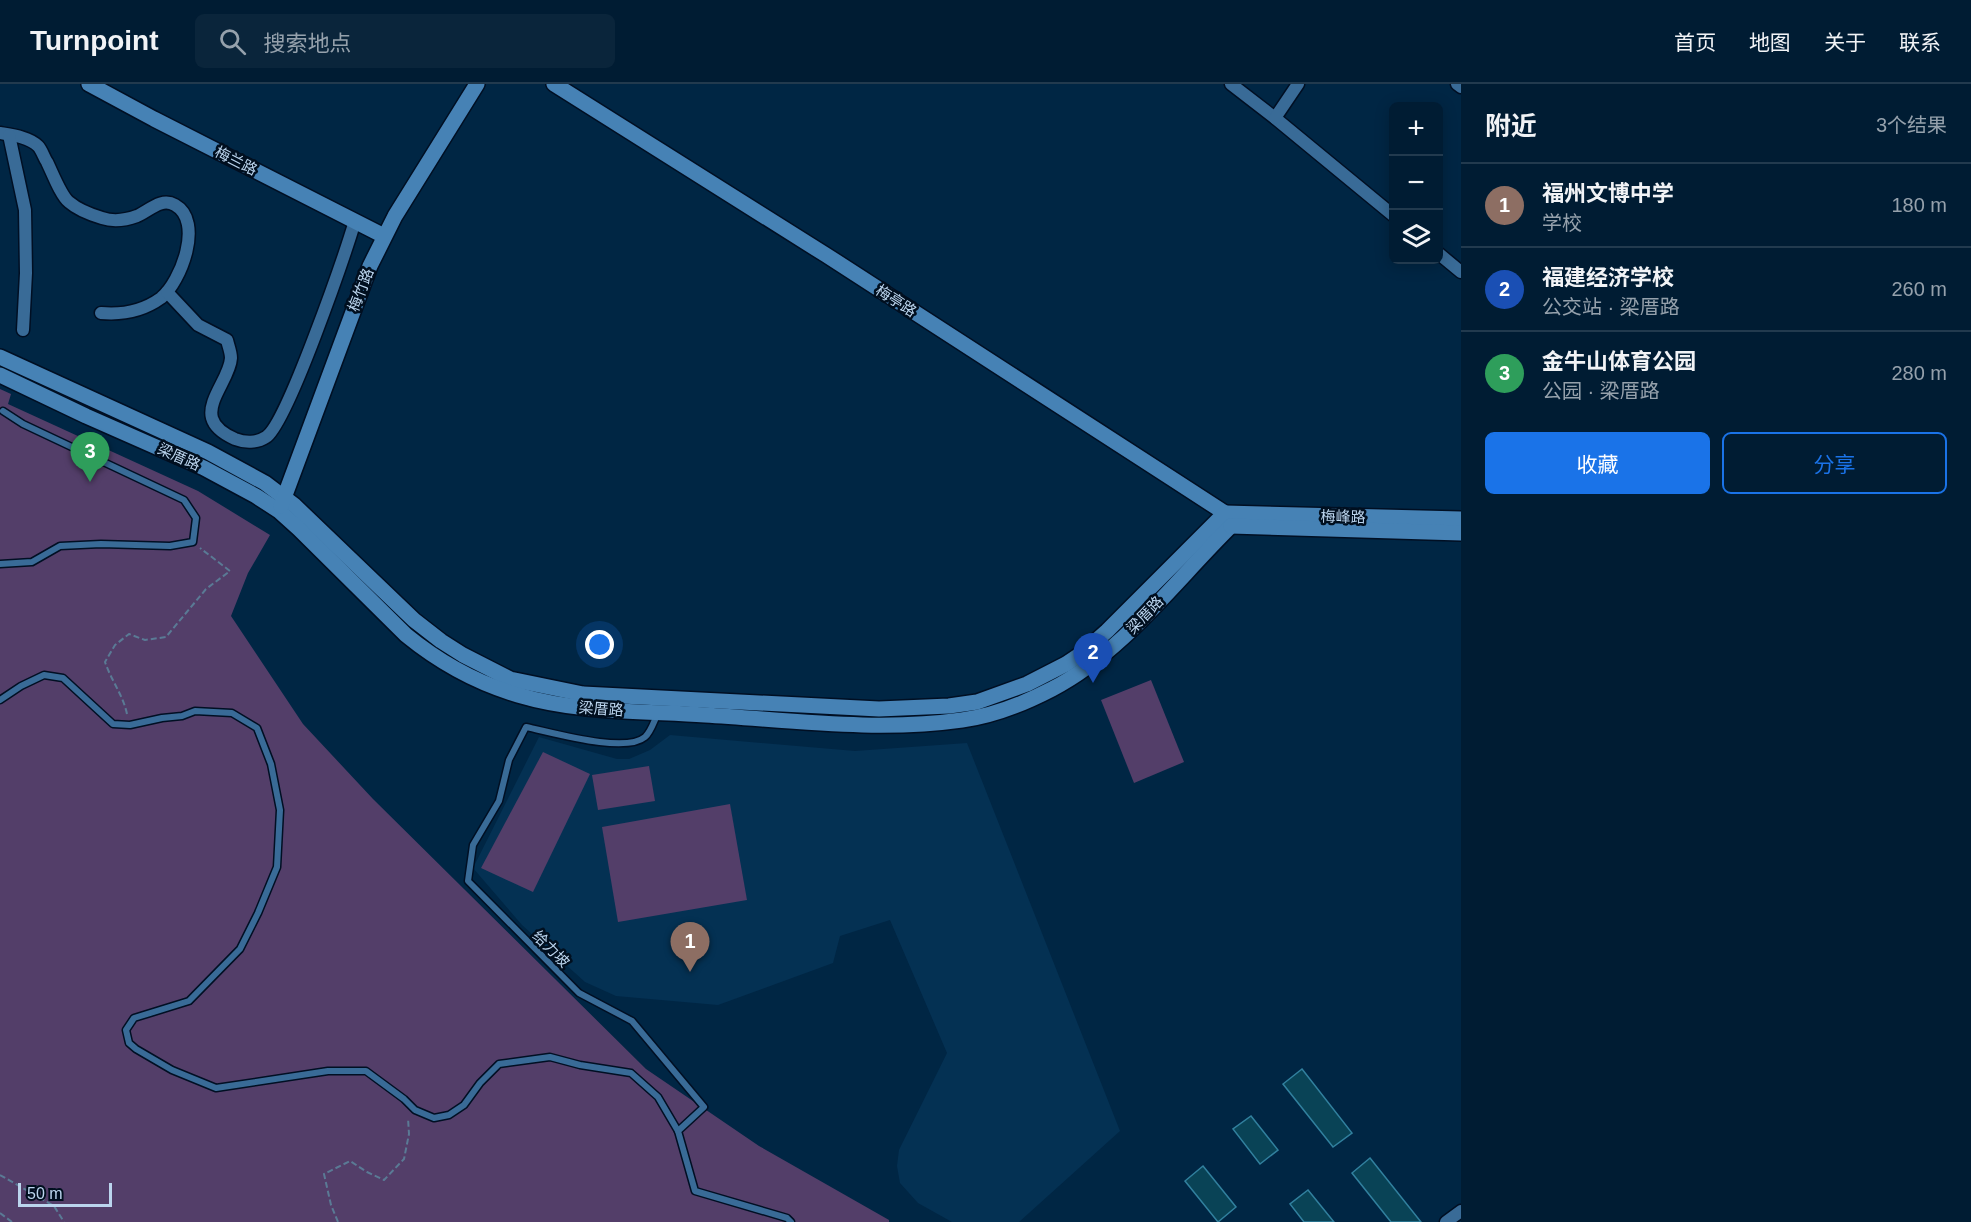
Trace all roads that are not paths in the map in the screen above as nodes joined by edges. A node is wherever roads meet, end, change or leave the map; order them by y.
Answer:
1 (89, 84) edge
2 (477, 84) edge
3 (554, 84) edge
4 (1231, 84) edge
5 (1298, 84) edge
6 (1457, 84) edge
7 (1461, 87) edge
8 (1275, 118) junction
9 (4, 134) edge
10 (1389, 212) edge
11 (355, 221) junction
12 (384, 236) junction
13 (1443, 257) edge
14 (1461, 272) edge
15 (167, 292) junction
16 (101, 313) dead end
17 (23, 330) dead end
18 (0, 357) edge
19 (0, 375) edge
20 (3, 411) dead end
21 (282, 504) junction
22 (1461, 519) edge
23 (1228, 520) junction
24 (1461, 533) edge
25 (0, 564) edge
26 (0, 700) edge
27 (658, 712) junction
28 (678, 1131) junction
29 (1461, 1211) edge
30 (791, 1222) edge
31 (1446, 1222) edge

1 - 11 main road, 梅兰路
2 - 12 main road, 梅竹路
3 - 23 main road, 梅亭路
4 - 8 street
5 - 8 street
6 - 7 street
8 - 10 street
9 - 15 street
9 - 17 street
11 - 12 main road, 梅兰路
11 - 15 street
12 - 21 main road, 梅竹路
13 - 14 street
15 - 16 street
18 - 21 main road, 梁厝路
19 - 21 main road, 梁厝路
20 - 25 lane
21 - 23 main road, 梁厝路
21 - 27 main road, 梁厝路
22 - 23 main road, 梅峰路
23 - 24 main road, 梅峰路
23 - 27 main road, 梁厝路
26 - 28 lane
27 - 28 lane, 给力坡
28 - 30 lane
29 - 31 street

